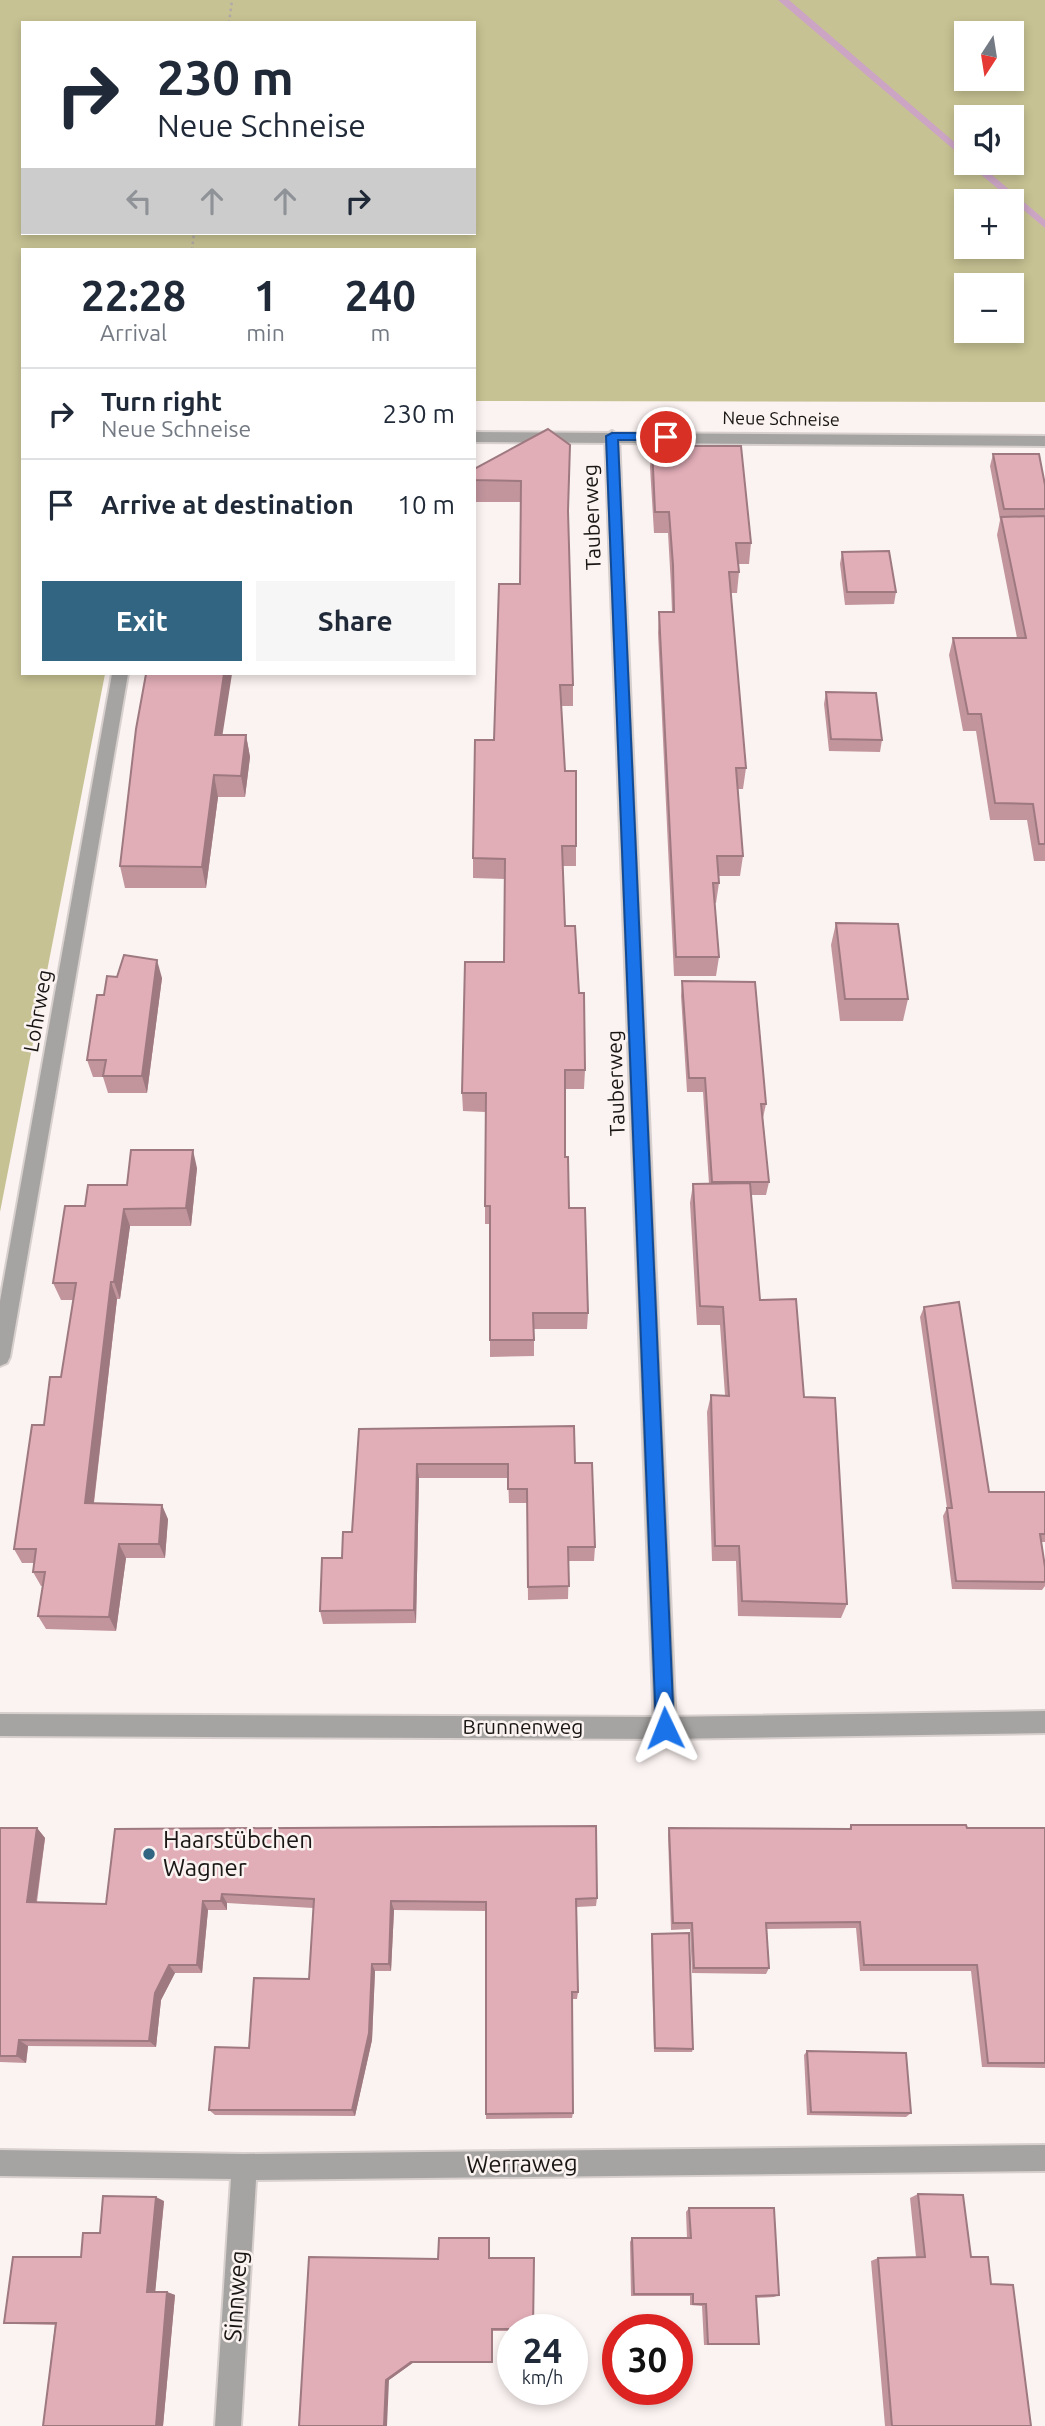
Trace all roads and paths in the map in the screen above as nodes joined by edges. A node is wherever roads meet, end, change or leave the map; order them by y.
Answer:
1 (232, 0) edge
2 (229, 21) edge
3 (612, 436) junction
4 (476, 437) edge
5 (1045, 441) edge
6 (120, 675) edge
7 (0, 1357) edge
8 (1045, 1722) edge
9 (0, 1725) edge
10 (665, 1728) junction
11 (1045, 2159) edge
12 (0, 2163) edge
13 (244, 2167) junction
14 (228, 2426) edge

1 - 2 path
3 - 4 street, Neue Schneise
3 - 5 street, Neue Schneise
3 - 10 street, Tauberweg
6 - 7 street, Lohrweg
8 - 10 street, Brunnenweg
9 - 10 street, Brunnenweg
11 - 13 street, Werraweg
12 - 13 street, Werraweg
13 - 14 street, Sinnweg

